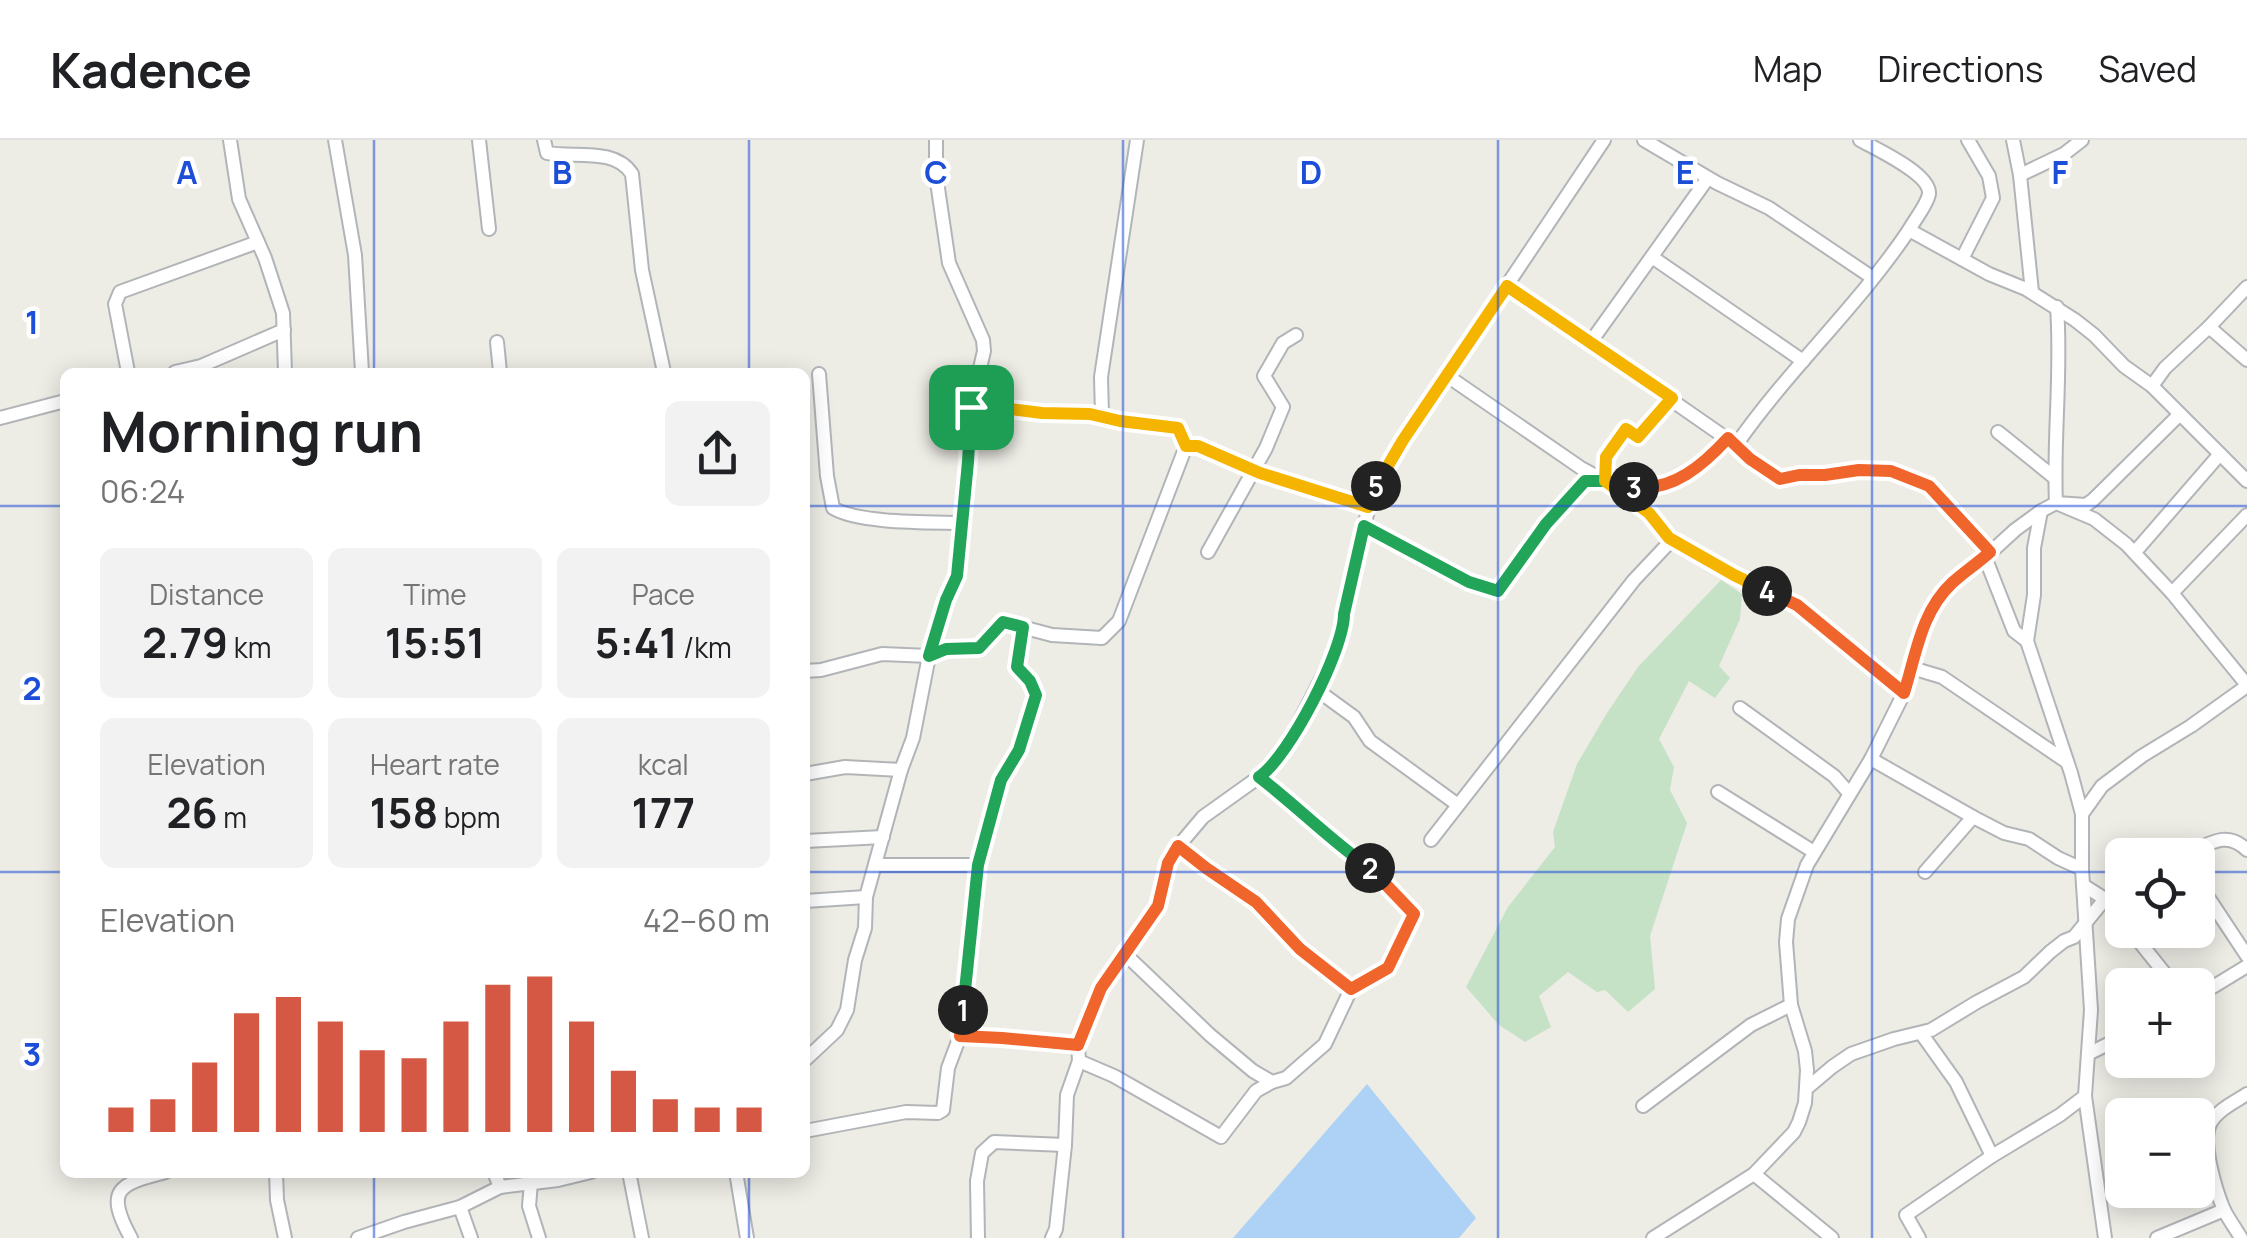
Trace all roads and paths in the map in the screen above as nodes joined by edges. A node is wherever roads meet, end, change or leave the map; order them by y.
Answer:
1 (230, 140) edge
2 (335, 140) edge
3 (479, 140) edge
4 (544, 140) edge
5 (936, 140) edge
6 (1137, 140) edge
7 (1644, 140) edge
8 (1860, 140) edge
9 (1968, 140) edge
10 (2012, 140) edge
11 (2082, 140) edge
12 (1607, 141) edge
13 (2020, 175) junction
14 (1708, 178) junction
15 (490, 229) dead end
16 (1909, 230) junction
17 (258, 242) junction
18 (1652, 257) junction
19 (1962, 260) junction
20 (1873, 278) junction
21 (1507, 286) junction
22 (2247, 287) edge
23 (2032, 292) junction
24 (2241, 303) edge
25 (2057, 308) junction
26 (2209, 327) junction
27 (284, 330) junction
28 (1296, 335) dead end
29 (496, 342) dead end
30 (1590, 343) junction
31 (2247, 360) edge
32 (1803, 362) junction
33 (127, 368) edge
34 (204, 368) edge
35 (285, 368) edge
36 (362, 368) edge
37 (499, 368) edge
38 (663, 368) edge
39 (818, 374) dead end
40 (1446, 376) junction
41 (2152, 386) junction
42 (1672, 398) junction
43 (60, 407) edge
44 (971, 407) junction
45 (2180, 414) junction
46 (1102, 415) junction
47 (0, 418) edge
48 (1998, 432) dead end
49 (1732, 441) junction
50 (1186, 446) junction
51 (2220, 454) junction
52 (1252, 470) junction
53 (2244, 473) edge
54 (2055, 478) junction
55 (1605, 481) junction
56 (2056, 504) junction
57 (1368, 507) junction
58 (2041, 511) junction
59 (2247, 515) edge
60 (962, 523) junction
61 (1364, 526) junction
62 (1669, 538) junction
63 (1208, 552) dead end
64 (2135, 552) junction
65 (1987, 555) junction
66 (2172, 594) junction
67 (1023, 627) junction
68 (2026, 642) junction
69 (929, 656) junction
70 (1912, 668) junction
71 (810, 671) edge
72 (2247, 685) edge
73 (1317, 690) junction
74 (1904, 693) junction
75 (1740, 708) dead end
76 (1870, 759) junction
77 (2068, 763) junction
78 (901, 770) junction
79 (810, 773) edge
80 (1259, 777) junction
81 (1718, 792) dead end
82 (1850, 793) junction
83 (1458, 805) junction
84 (2082, 814) junction
85 (1973, 817) junction
86 (882, 837) junction
87 (1431, 840) dead end
88 (810, 842) edge
89 (2215, 842) edge
90 (1178, 846) junction
91 (2247, 850) edge
92 (1814, 852) junction
93 (876, 864) junction
94 (978, 865) junction
95 (2082, 869) junction
96 (1925, 872) dead end
97 (2083, 884) junction
98 (866, 897) junction
99 (2105, 899) joint
100 (810, 901) edge
101 (2215, 908) edge
102 (2086, 921) junction
103 (2144, 948) edge
104 (1125, 954) junction
105 (2247, 956) edge
106 (2247, 966) edge
107 (2160, 968) edge
108 (2215, 986) edge
109 (1351, 989) junction
110 (1791, 1005) junction
111 (1921, 1033) junction
112 (960, 1036) junction
113 (1078, 1045) junction
114 (2105, 1046) edge
115 (1805, 1051) junction
116 (2088, 1054) junction
117 (810, 1055) edge
118 (1078, 1060) junction
119 (1832, 1066) junction
120 (1272, 1082) junction
121 (1806, 1089) junction
122 (2247, 1094) edge
123 (2085, 1096) junction
124 (1643, 1106) dead end
125 (810, 1129) edge
126 (1065, 1145) junction
127 (1992, 1156) junction
128 (1754, 1174) junction
129 (142, 1178) edge
130 (276, 1178) edge
131 (496, 1178) edge
132 (566, 1178) edge
133 (630, 1178) edge
134 (737, 1178) edge
135 (531, 1183) junction
136 (500, 1187) junction
137 (460, 1207) junction
138 (2224, 1210) junction
139 (130, 1238) edge
140 (285, 1238) edge
141 (358, 1238) edge
142 (470, 1238) edge
143 (539, 1238) edge
144 (642, 1238) edge
145 (748, 1238) edge
146 (978, 1238) edge
147 (1052, 1238) edge
148 (1653, 1238) edge
149 (1832, 1238) edge
150 (1919, 1238) edge
151 (2105, 1238) edge
152 (2157, 1238) edge
153 (2241, 1238) edge

1 - 17 street
2 - 36 street
3 - 15 street
4 - 38 street
5 - 44 street
6 - 46 street
7 - 14 street
8 - 16 street
9 - 19 street
10 - 13 street
11 - 13 street
12 - 21 street
13 - 23 street
14 - 18 street
14 - 20 street
16 - 19 street
16 - 20 street
17 - 27 street
17 - 33 street
18 - 30 street
18 - 32 street
19 - 23 street
20 - 32 street
21 - 30 street
21 - 40 street
22 - 24 street
23 - 25 street
24 - 26 street
25 - 41 street
25 - 54 street
26 - 31 street
26 - 41 street
27 - 34 street
27 - 35 street
28 - 52 street
29 - 37 street
30 - 42 street
32 - 49 street
39 - 60 street
40 - 55 street
40 - 57 street
41 - 45 street
42 - 49 street
42 - 55 street
43 - 47 street
44 - 46 street
44 - 60 street
45 - 51 street
45 - 56 street
46 - 50 street
48 - 54 street
49 - 55 street
49 - 65 street
50 - 52 street
50 - 67 street
51 - 53 street
51 - 64 street
52 - 57 street
52 - 63 street
54 - 56 street
55 - 61 street
55 - 62 street
56 - 58 street
56 - 64 street
57 - 61 street
58 - 65 street
58 - 68 street
59 - 66 street
60 - 69 street
61 - 73 street
62 - 74 street
62 - 83 street
64 - 66 street
65 - 68 street
65 - 70 street
66 - 72 street
67 - 69 street
67 - 94 street
68 - 77 street
69 - 71 street
69 - 78 street
70 - 74 street
70 - 77 street
72 - 84 street
73 - 80 street
73 - 83 street
74 - 76 street
75 - 82 street
76 - 82 street
76 - 85 street
77 - 84 street
78 - 79 street
78 - 86 street
80 - 90 street
80 - 109 street
81 - 92 street
82 - 92 street
83 - 87 street
84 - 95 street
85 - 95 street
85 - 96 street
86 - 88 street
86 - 93 street
89 - 91 street
90 - 104 street
90 - 109 street
92 - 110 street
93 - 94 street
93 - 98 street
94 - 112 street
95 - 97 street
97 - 99 street
97 - 102 street
98 - 100 street
98 - 117 street
99 - 102 street
101 - 105 street
102 - 111 street
102 - 116 street
103 - 107 street
104 - 113 street
104 - 120 street
106 - 108 street
109 - 120 street
110 - 115 street
110 - 124 street
111 - 119 street
111 - 127 street
112 - 113 street
112 - 125 street
113 - 118 street
114 - 116 street
115 - 119 street
115 - 121 street
116 - 123 street
118 - 120 street
118 - 126 street
119 - 121 street
121 - 128 street
122 - 138 street
123 - 127 street
123 - 151 street
126 - 146 street
126 - 147 street
127 - 150 street
128 - 148 street
128 - 149 street
129 - 139 street
130 - 140 street
131 - 136 street
132 - 135 street
133 - 144 street
134 - 145 street
135 - 136 street
135 - 143 street
136 - 137 street
137 - 141 street
137 - 142 street
138 - 152 street
138 - 153 street

